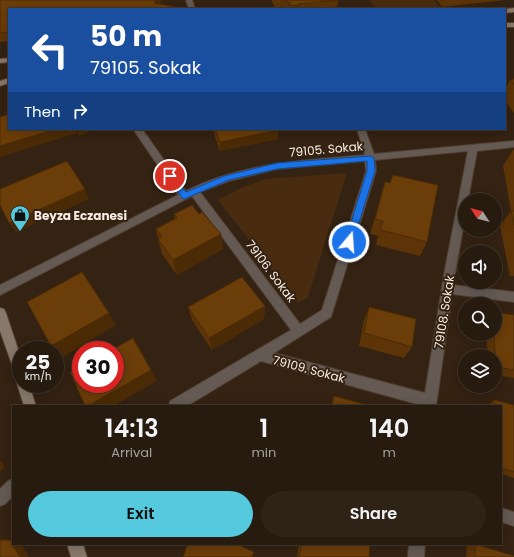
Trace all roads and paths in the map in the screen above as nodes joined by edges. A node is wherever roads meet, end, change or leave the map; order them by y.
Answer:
1 (137, 130) edge
2 (361, 130) edge
3 (514, 144) edge
4 (473, 148) junction
5 (370, 158) junction
6 (189, 193) junction
7 (447, 289) junction
8 (0, 290) edge
9 (514, 297) edge
10 (0, 314) edge
11 (299, 331) junction
12 (12, 350) edge
13 (260, 355) junction
14 (26, 393) edge
15 (430, 404) edge
16 (30, 405) edge
17 (177, 405) edge
18 (12, 487) edge
19 (0, 499) edge
20 (502, 515) edge
21 (514, 519) edge
22 (74, 545) edge
23 (417, 545) edge
24 (79, 557) edge
25 (416, 557) edge

1 - 6 street, 79106. Sokak
2 - 5 street
3 - 4 street, 79105. Sokak
4 - 5 street, 79105. Sokak
4 - 7 street, 79108. Sokak
5 - 6 street, 79105. Sokak
5 - 11 street
6 - 8 street, 79105. Sokak
6 - 11 street, 79106. Sokak
7 - 9 street
7 - 15 street, 79108. Sokak
10 - 12 main road
11 - 13 street
13 - 15 street, 79109. Sokak
13 - 17 street, 79109. Sokak
14 - 16 main road
18 - 19 street
20 - 21 street
22 - 24 main road
23 - 25 street

